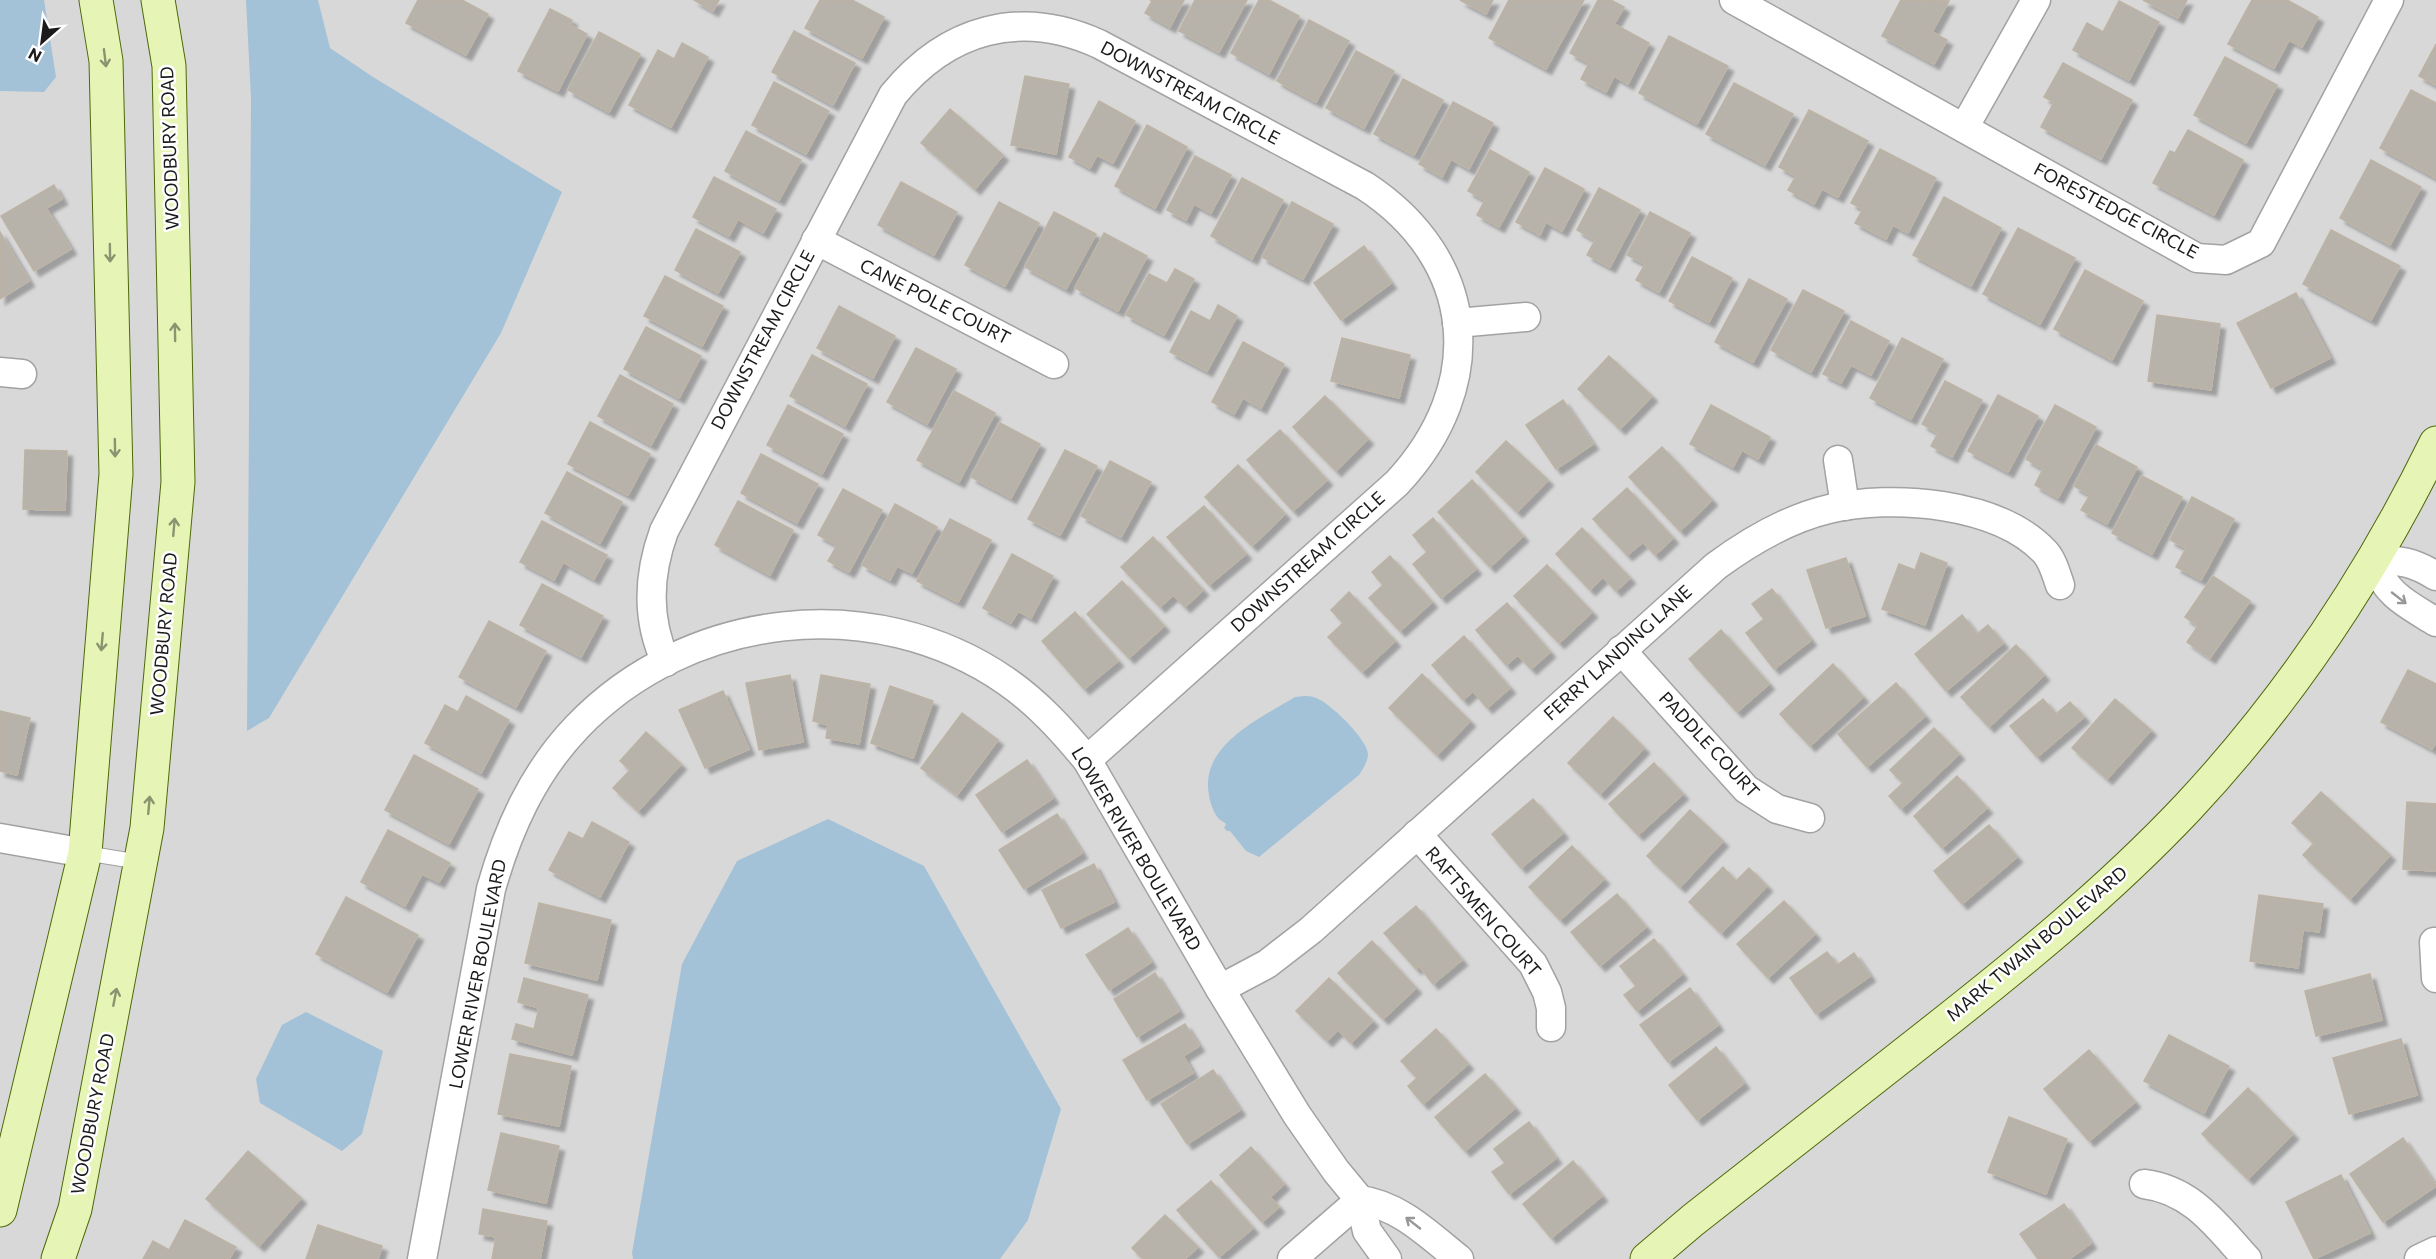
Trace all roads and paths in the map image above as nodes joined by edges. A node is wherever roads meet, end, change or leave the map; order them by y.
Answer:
1 (96, 0) edge
2 (158, 0) edge
3 (1734, 0) edge
4 (2036, 0) edge
5 (2389, 0) edge
6 (1964, 128) junction
7 (816, 240) junction
8 (1526, 317) dead end
9 (1457, 323) junction
10 (1054, 364) dead end
11 (2436, 443) edge
12 (1838, 460) dead end
13 (1845, 506) junction
14 (2374, 562) junction
15 (2436, 576) edge
16 (2060, 585) dead end
17 (2436, 622) edge
18 (1622, 650) junction
19 (666, 662) junction
20 (1087, 760) junction
21 (1810, 818) dead end
22 (1417, 834) junction
23 (0, 838) edge
24 (85, 853) junction
25 (140, 862) junction
26 (2434, 942) dead end
27 (2436, 978) edge
28 (1220, 989) junction
29 (1551, 1027) dead end
30 (2144, 1184) dead end
31 (1360, 1200) junction
32 (0, 1210) edge
33 (2436, 1251) edge
34 (58, 1259) edge
35 (422, 1259) edge
36 (1292, 1259) edge
37 (1387, 1259) edge
38 (1459, 1259) edge
39 (1647, 1259) edge
40 (2247, 1259) edge
41 (2419, 1259) edge

1 -> 24 street
25 -> 2 street, WOODBURY ROAD
3 - 6 street, FORESTEDGE CIRCLE
4 - 6 street
5 - 6 street, FORESTEDGE CIRCLE
7 - 9 street, DOWNSTREAM CIRCLE
7 - 10 street, CANE POLE COURT
7 - 19 street, DOWNSTREAM CIRCLE
8 - 9 street
9 - 20 street, DOWNSTREAM CIRCLE
11 - 14 street, MARK TWAIN BOULEVARD
12 - 13 street
13 - 16 street, FERRY LANDING LANE
13 - 18 street, FERRY LANDING LANE
14 - 15 street
14 -> 17 street
14 - 39 street, MARK TWAIN BOULEVARD
18 - 21 street, PADDLE COURT
18 - 22 street, FERRY LANDING LANE
19 - 20 street, LOWER RIVER BOULEVARD
19 - 35 street, LOWER RIVER BOULEVARD
20 - 28 street, LOWER RIVER BOULEVARD
22 - 28 street, FERRY LANDING LANE
22 - 29 street, RAFTSMEN COURT
23 - 24 street
24 - 25 lane
24 - 32 street
34 -> 25 street, WOODBURY ROAD
26 - 27 street
28 - 31 street, LOWER RIVER BOULEVARD
30 - 40 street
31 - 36 street
31 - 37 street, LOWER RIVER BOULEVARD
38 -> 31 street
33 - 41 street

